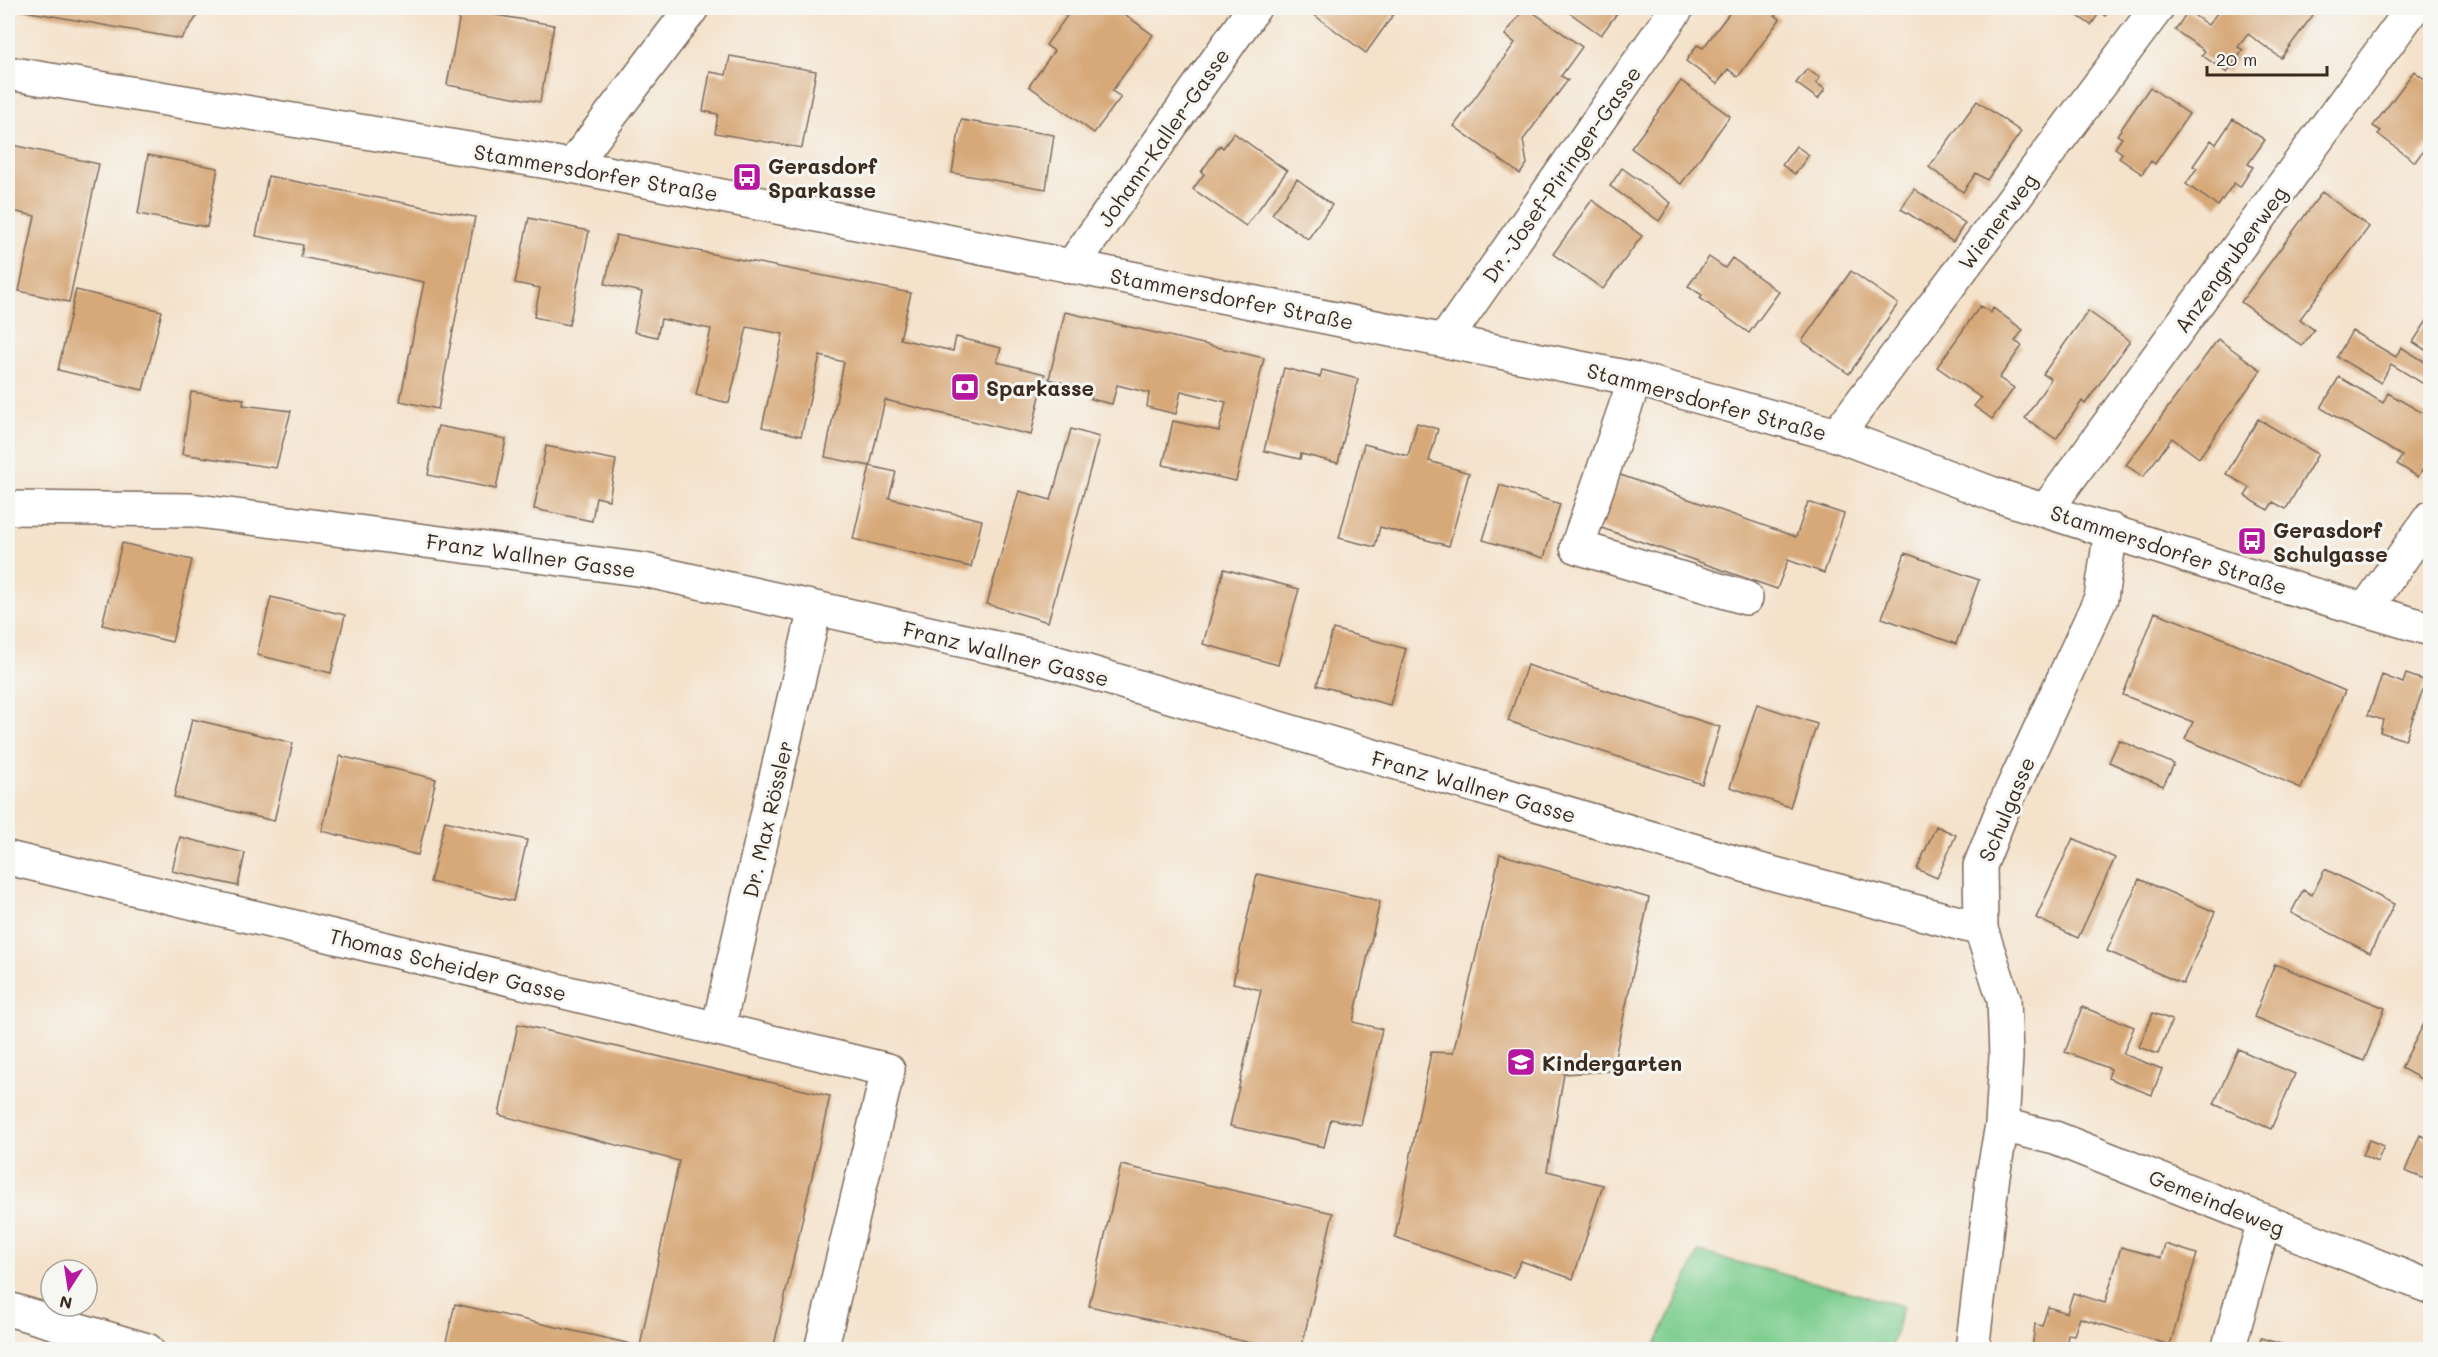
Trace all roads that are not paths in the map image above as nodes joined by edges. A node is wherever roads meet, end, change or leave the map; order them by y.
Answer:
1 (692, 8) edge
2 (1254, 8) edge
3 (1677, 8) edge
4 (2157, 8) edge
5 (2413, 8) edge
6 (8, 73) edge
7 (572, 166) junction
8 (1071, 267) junction
9 (1445, 340) junction
10 (1635, 379) junction
11 (1837, 435) junction
12 (8, 508) edge
13 (2046, 510) junction
14 (2430, 518) edge
15 (2111, 530) junction
16 (1746, 598) dead end
17 (815, 608) junction
18 (2366, 609) junction
19 (2430, 629) edge
20 (8, 858) edge
21 (1981, 929) junction
22 (718, 1029) junction
23 (2002, 1125) junction
24 (2264, 1221) junction
25 (2430, 1287) edge
26 (8, 1309) edge
27 (147, 1350) edge
28 (821, 1350) edge
29 (1972, 1350) edge
30 (2228, 1350) edge

1 - 7 street
2 - 8 street, Johann-Kaller-Gasse
3 - 9 street, Dr.-Josef-Piringer-Gasse
4 - 11 street, Wienerweg
5 - 13 street, Anzengruberweg
6 - 7 street, Stammersdorfer Straße
7 - 8 street, Stammersdorfer Straße
8 - 9 street, Stammersdorfer Straße
9 - 10 street, Stammersdorfer Straße
10 - 11 street, Stammersdorfer Straße
10 - 16 street
11 - 13 street, Stammersdorfer Straße
12 - 17 street, Franz Wallner Gasse
13 - 15 street, Stammersdorfer Straße
14 - 18 street
15 - 18 street, Stammersdorfer Straße
15 - 21 street, Schulgasse
17 - 21 street, Franz Wallner Gasse
17 - 22 street, Dr. Max Rössler
18 - 19 street, Stammersdorfer Straße
20 - 22 street, Thomas Scheider Gasse
21 - 23 street, Schulgasse
22 - 28 street, Thomas Scheider Gasse
23 - 24 street, Gemeindeweg
23 - 29 street, Schulgasse
24 - 25 street, Gemeindeweg
24 - 30 street
26 - 27 street

